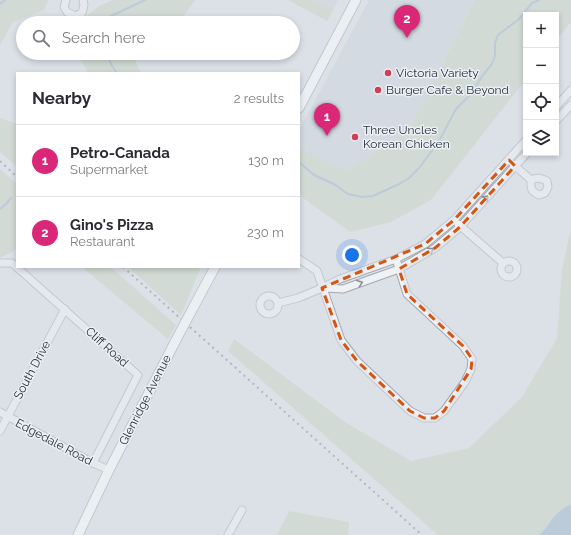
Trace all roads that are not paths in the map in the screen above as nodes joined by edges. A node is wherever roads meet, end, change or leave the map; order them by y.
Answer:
1 (66, 0) edge
2 (83, 0) edge
3 (356, 0) edge
4 (570, 95) edge
5 (559, 104) edge
6 (571, 105) edge
7 (300, 106) edge
8 (557, 120) edge
9 (523, 143) edge
10 (524, 156) edge
11 (508, 160) junction
12 (515, 166) junction
13 (531, 180) dead end
14 (454, 220) junction
15 (460, 227) junction
16 (396, 259) junction
17 (300, 260) edge
18 (0, 263) edge
19 (503, 263) dead end
20 (16, 266) edge
21 (18, 268) edge
22 (213, 268) edge
23 (399, 269) junction
24 (322, 288) junction
25 (278, 303) dead end
26 (65, 309) junction
27 (0, 412) edge
28 (8, 416) junction
29 (0, 431) edge
30 (93, 463) junction
31 (109, 470) junction
32 (242, 510) dead end
33 (78, 535) edge
34 (228, 535) edge

1 - 2 street
3 - 7 main road
4 - 5 street
6 - 8 street
9 - 11 street
10 - 12 street
11 - 12 street
11 - 14 street
12 - 13 street
15 -> 12 street
14 - 15 street
14 - 16 street
15 - 19 street
23 -> 15 street
16 - 23 street
16 - 24 street
17 - 24 street
18 - 20 street, Cliff Road
21 - 26 street, Cliff Road
22 - 31 main road, Glenridge Avenue, bridge
24 -> 23 street
23 - 24 street
24 - 25 street
26 - 28 street, South Drive
26 - 30 street, Cliff Road
27 - 28 street, Edgedale Road
28 - 29 street, South Drive
28 - 30 street, Edgedale Road
30 - 31 street, Edgedale Road
31 - 33 main road, Glenridge Avenue
32 - 34 street

